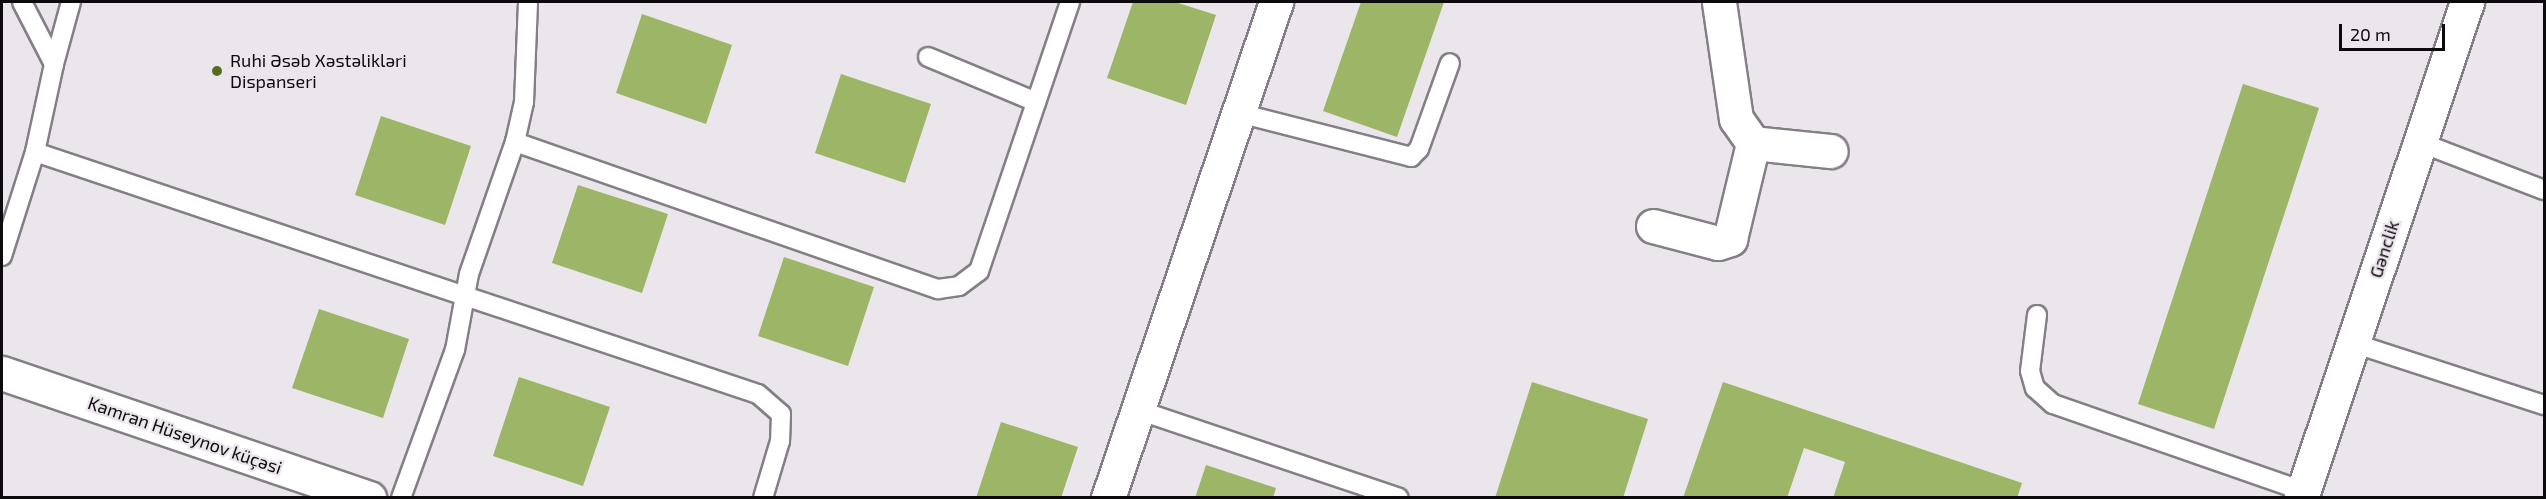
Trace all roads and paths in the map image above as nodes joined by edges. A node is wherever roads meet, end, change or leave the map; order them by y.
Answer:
1 (22, 2) edge
2 (71, 2) edge
3 (1070, 2) edge
4 (1276, 2) edge
5 (1719, 2) edge
6 (2467, 2) edge
7 (531, 4) edge
8 (928, 57) dead end
9 (1450, 63) dead end
10 (54, 64) junction
11 (1036, 102) junction
12 (1239, 113) junction
13 (515, 142) junction
14 (1753, 142) junction
15 (2419, 142) junction
16 (1831, 151) dead end
17 (34, 152) junction
18 (2544, 190) edge
19 (1653, 226) dead end
20 (2, 256) edge
21 (464, 300) junction
22 (2037, 315) dead end
23 (2353, 343) junction
24 (2, 373) edge
25 (2544, 405) edge
26 (1138, 410) junction
27 (2302, 494) edge
28 (357, 496) edge
29 (401, 498) edge
30 (763, 498) edge
31 (1108, 498) edge
32 (1399, 498) edge

1 - 10 lane
2 - 10 lane
3 - 11 lane
4 - 12 street
5 - 14 street
6 - 15 street, Gənclik
7 - 13 lane
8 - 11 lane
9 - 12 lane
10 - 17 lane
11 - 13 lane
12 - 26 street
13 - 21 lane
14 - 16 street
14 - 19 street
15 - 18 lane
15 - 23 street, Gənclik
17 - 20 lane
17 - 21 lane
21 - 29 lane
21 - 30 lane
22 - 27 lane
23 - 25 lane
23 - 27 street, Gənclik
24 - 28 street, Kamran Hüseynov küçəsi
26 - 31 street
26 - 32 lane

